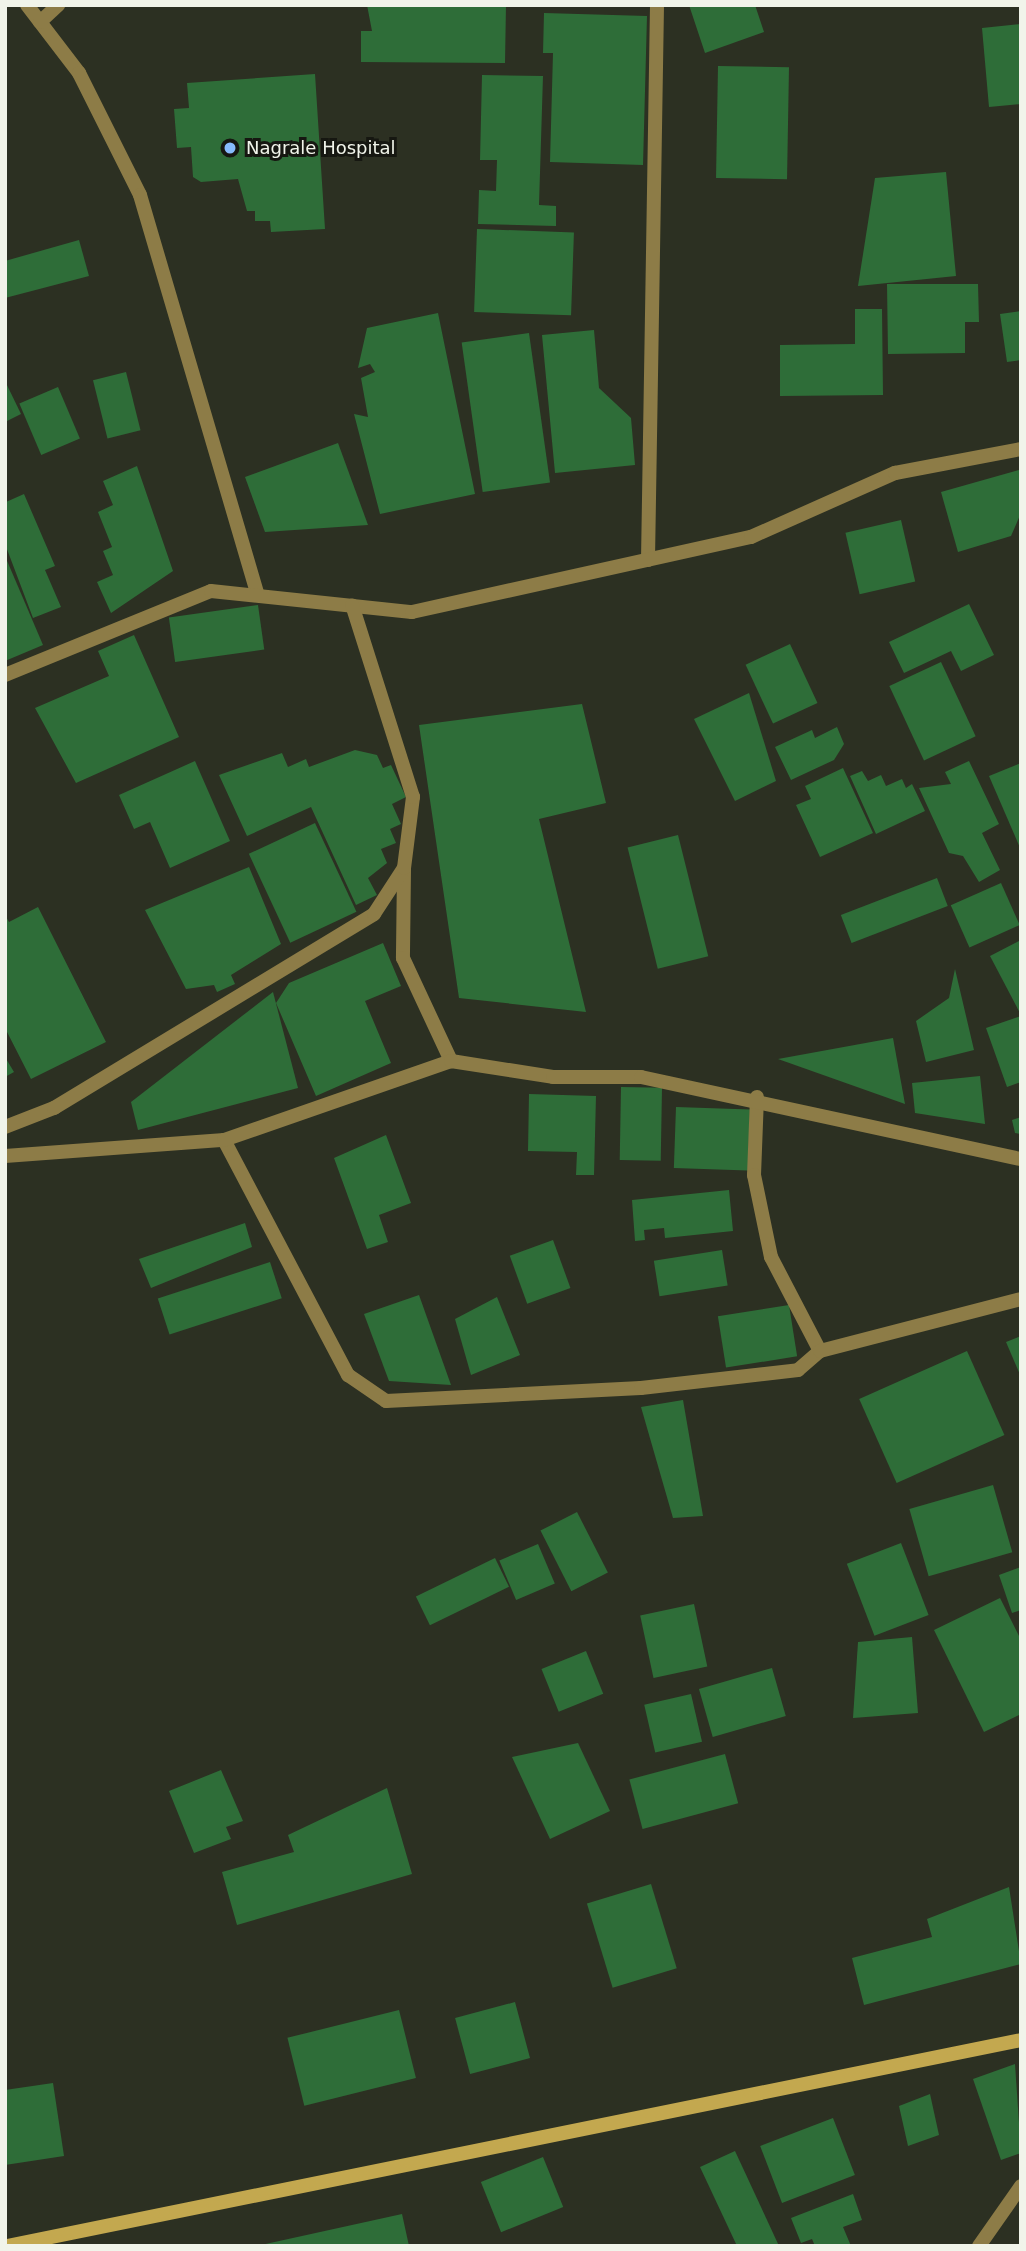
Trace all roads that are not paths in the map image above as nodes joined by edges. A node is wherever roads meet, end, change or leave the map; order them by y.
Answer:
1 (27, 5) edge
2 (58, 5) edge
3 (657, 6) edge
4 (40, 22) junction
5 (1021, 449) edge
6 (648, 560) junction
7 (257, 592) junction
8 (352, 605) junction
9 (5, 675) edge
10 (404, 868) junction
11 (451, 1061) junction
12 (757, 1097) junction
13 (5, 1127) edge
14 (224, 1140) junction
15 (5, 1156) edge
16 (1021, 1158) edge
17 (1021, 1298) edge
18 (820, 1351) junction
19 (1021, 2040) edge
20 (1021, 2186) edge
21 (7, 2246) edge
22 (979, 2246) edge

1 - 4 street
2 - 4 street
3 - 6 street
4 - 7 street
5 - 6 street
6 - 8 street
7 - 8 street
7 - 9 street
8 - 10 street
10 - 11 street
10 - 13 street
11 - 12 street
11 - 14 street
12 - 16 street
12 - 18 street
14 - 15 street
14 - 18 street
17 - 18 street
19 - 21 main road
20 - 22 street

